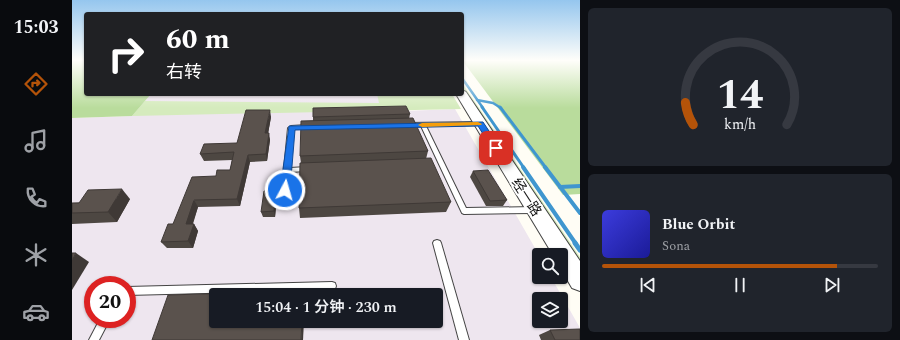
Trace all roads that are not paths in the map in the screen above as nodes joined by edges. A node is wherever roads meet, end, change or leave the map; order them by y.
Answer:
1 (463, 96) edge
2 (481, 124) junction
3 (400, 125) edge
4 (423, 125) junction
5 (315, 127) edge
6 (434, 166) edge
7 (442, 166) junction
8 (310, 169) edge
9 (287, 170) junction
10 (285, 190) dead end
11 (536, 210) junction
12 (437, 243) dead end
13 (580, 280) edge
14 (332, 286) dead end
15 (136, 291) edge
16 (100, 328) edge
17 (94, 340) edge
18 (464, 340) edge

1 - 2 street, 经一路
2 - 4 lane
2 - 11 street, 经一路
3 - 4 lane
4 - 7 lane
5 - 9 lane
6 - 7 lane
7 - 11 lane
8 - 9 lane
9 - 10 lane
11 - 13 street, 经一路
12 - 18 lane
14 - 15 lane
16 - 17 lane

